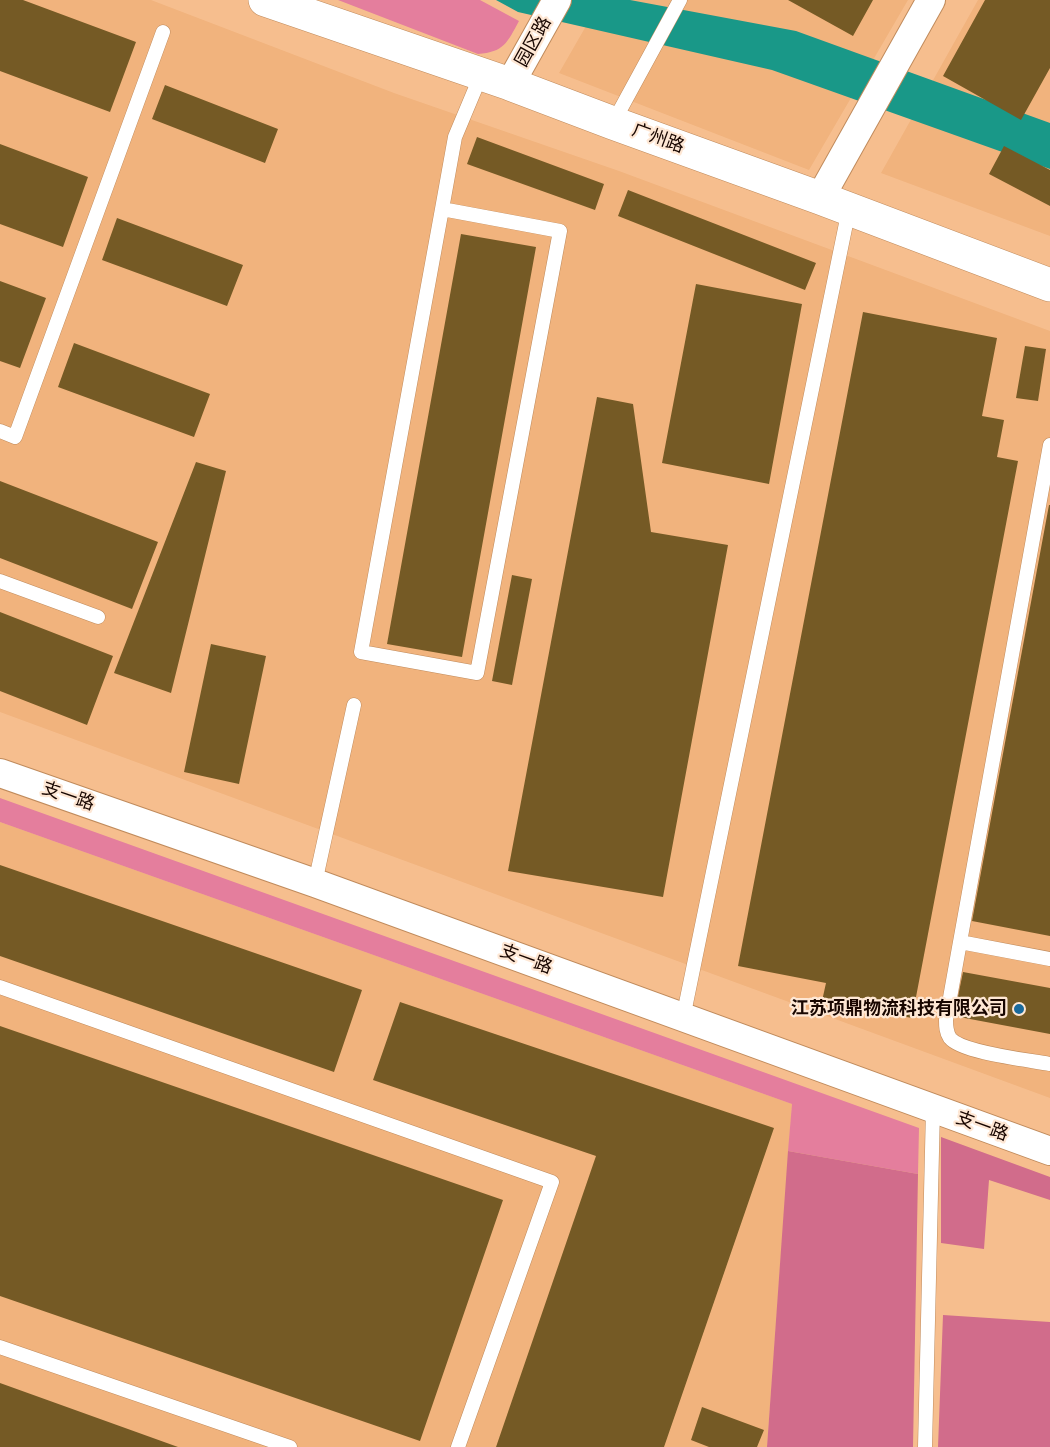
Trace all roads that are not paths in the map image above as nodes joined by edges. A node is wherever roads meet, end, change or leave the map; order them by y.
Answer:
1 (265, 0) edge
2 (557, 0) edge
3 (680, 0) edge
4 (931, 0) edge
5 (162, 32) dead end
6 (496, 80) junction
7 (613, 123) junction
8 (834, 203) junction
9 (442, 208) junction
10 (1050, 285) edge
11 (0, 431) edge
12 (1050, 445) edge
13 (0, 581) edge
14 (98, 617) dead end
15 (354, 705) dead end
16 (0, 773) edge
17 (315, 883) junction
18 (960, 942) junction
19 (1050, 959) edge
20 (0, 987) edge
21 (683, 1018) junction
22 (1050, 1064) edge
23 (933, 1109) junction
24 (1050, 1151) edge
25 (0, 1347) edge
26 (290, 1447) edge
27 (458, 1447) edge
28 (925, 1447) edge

1 - 6 main road, 广州路
2 - 6 street, 园区路
3 - 7 lane
4 - 8 street
5 - 11 lane
6 - 7 main road, 广州路
6 - 9 lane
7 - 8 main road, 广州路
8 - 10 main road, 广州路
8 - 21 lane
9 - 9 lane
12 - 18 lane
13 - 14 lane
15 - 17 lane
16 - 17 street, 支一路
17 - 21 street, 支一路
18 - 19 lane
18 - 22 lane
20 - 27 lane
21 - 23 street, 支一路
23 - 24 street, 支一路
23 - 28 lane
25 - 26 lane

